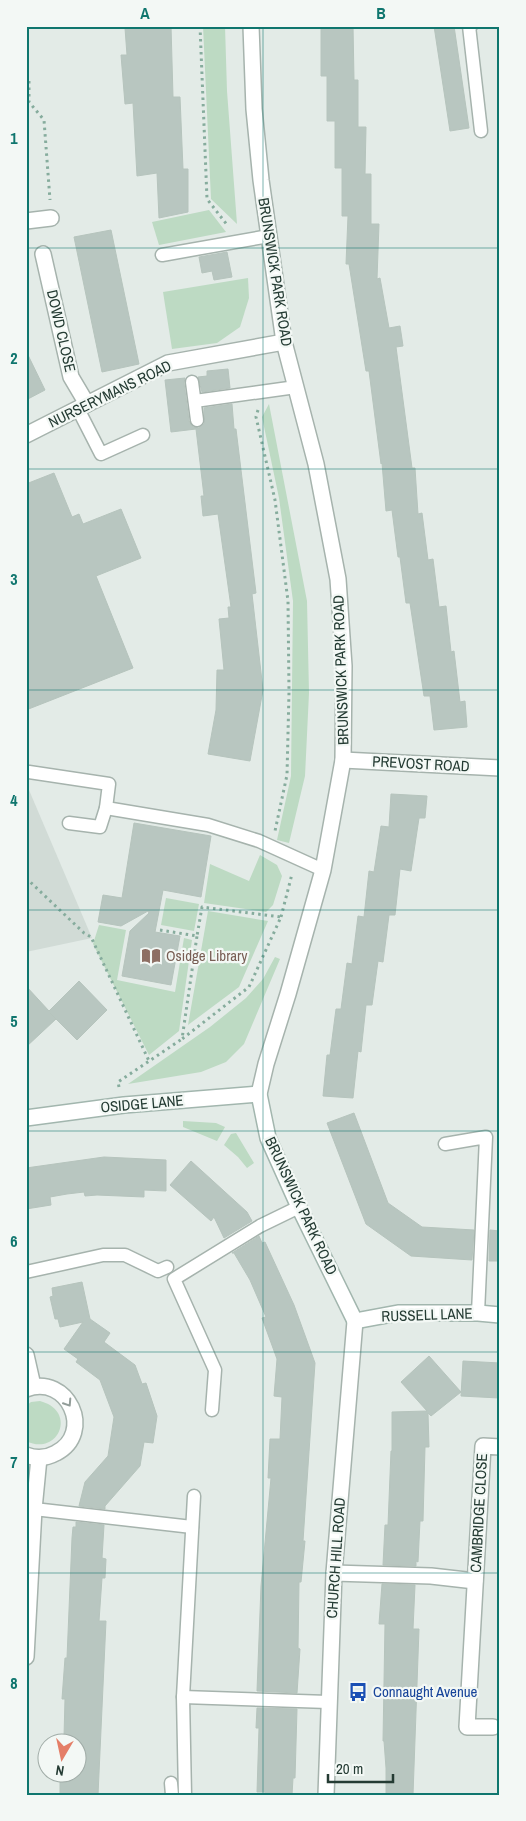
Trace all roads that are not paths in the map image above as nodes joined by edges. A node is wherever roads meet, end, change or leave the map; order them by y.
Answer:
1 (251, 26) edge
2 (471, 26) edge
3 (481, 131) dead end
4 (51, 218) road end
5 (26, 221) edge
6 (269, 236) junction
7 (43, 254) dead end
8 (162, 255) dead end
9 (284, 342) junction
10 (192, 382) dead end
11 (296, 387) junction
12 (195, 401) junction
13 (83, 407) junction
14 (197, 420) dead end
15 (26, 435) edge
16 (143, 435) dead end
17 (343, 760) junction
18 (500, 768) edge
19 (29, 772) dead end
20 (106, 808) junction
21 (69, 823) dead end
22 (323, 870) junction
23 (259, 1094) junction
24 (26, 1118) edge
25 (445, 1144) dead end
26 (299, 1207) junction
27 (167, 1267) dead end
28 (26, 1272) edge
29 (478, 1313) junction
30 (500, 1315) edge
31 (355, 1321) junction
32 (26, 1355) edge
33 (29, 1388) edge
34 (212, 1410) dead end
35 (500, 1447) edge
36 (32, 1456) edge
37 (194, 1496) dead end
38 (34, 1509) junction
39 (192, 1526) junction
40 (29, 1564) edge
41 (334, 1573) junction
42 (475, 1581) junction
43 (26, 1658) edge
44 (183, 1697) junction
45 (328, 1702) junction
46 (493, 1727) dead end
47 (185, 1795) edge
48 (326, 1795) edge

1 - 6 street, BRUNSWICK PARK ROAD
2 - 3 lane
4 - 5 street
6 - 8 lane
6 - 9 street, BRUNSWICK PARK ROAD
7 - 13 street, DOWD CLOSE
9 - 11 street, BRUNSWICK PARK ROAD
9 - 13 street, NURSERYMANS ROAD
10 - 12 lane
11 - 12 lane
11 - 17 street, BRUNSWICK PARK ROAD
12 - 14 lane
13 - 15 street, NURSERYMANS ROAD
13 - 16 lane
17 - 18 street, PREVOST ROAD
17 - 22 street, BRUNSWICK PARK ROAD
19 - 20 lane
20 - 21 lane
20 - 22 lane
22 - 23 street, BRUNSWICK PARK ROAD
23 - 24 street, OSIDGE LANE
23 - 26 street, BRUNSWICK PARK ROAD
25 - 29 lane
26 - 31 street, BRUNSWICK PARK ROAD
26 - 34 lane
27 - 28 lane
29 - 30 street, RUSSELL LANE
29 - 31 street, RUSSELL LANE
31 - 41 street, CHURCH HILL ROAD
32 - 33 street
33 -> 36 street
35 - 42 street, CAMBRIDGE CLOSE
36 - 38 street
37 - 39 lane
38 - 39 lane
38 - 40 street
39 - 44 lane
40 - 43 street
41 - 42 street, CAMBRIDGE CLOSE
41 - 45 street, CHURCH HILL ROAD
42 - 46 street, CAMBRIDGE CLOSE
44 - 45 lane
44 - 47 lane
45 - 48 street, CHURCH HILL ROAD

